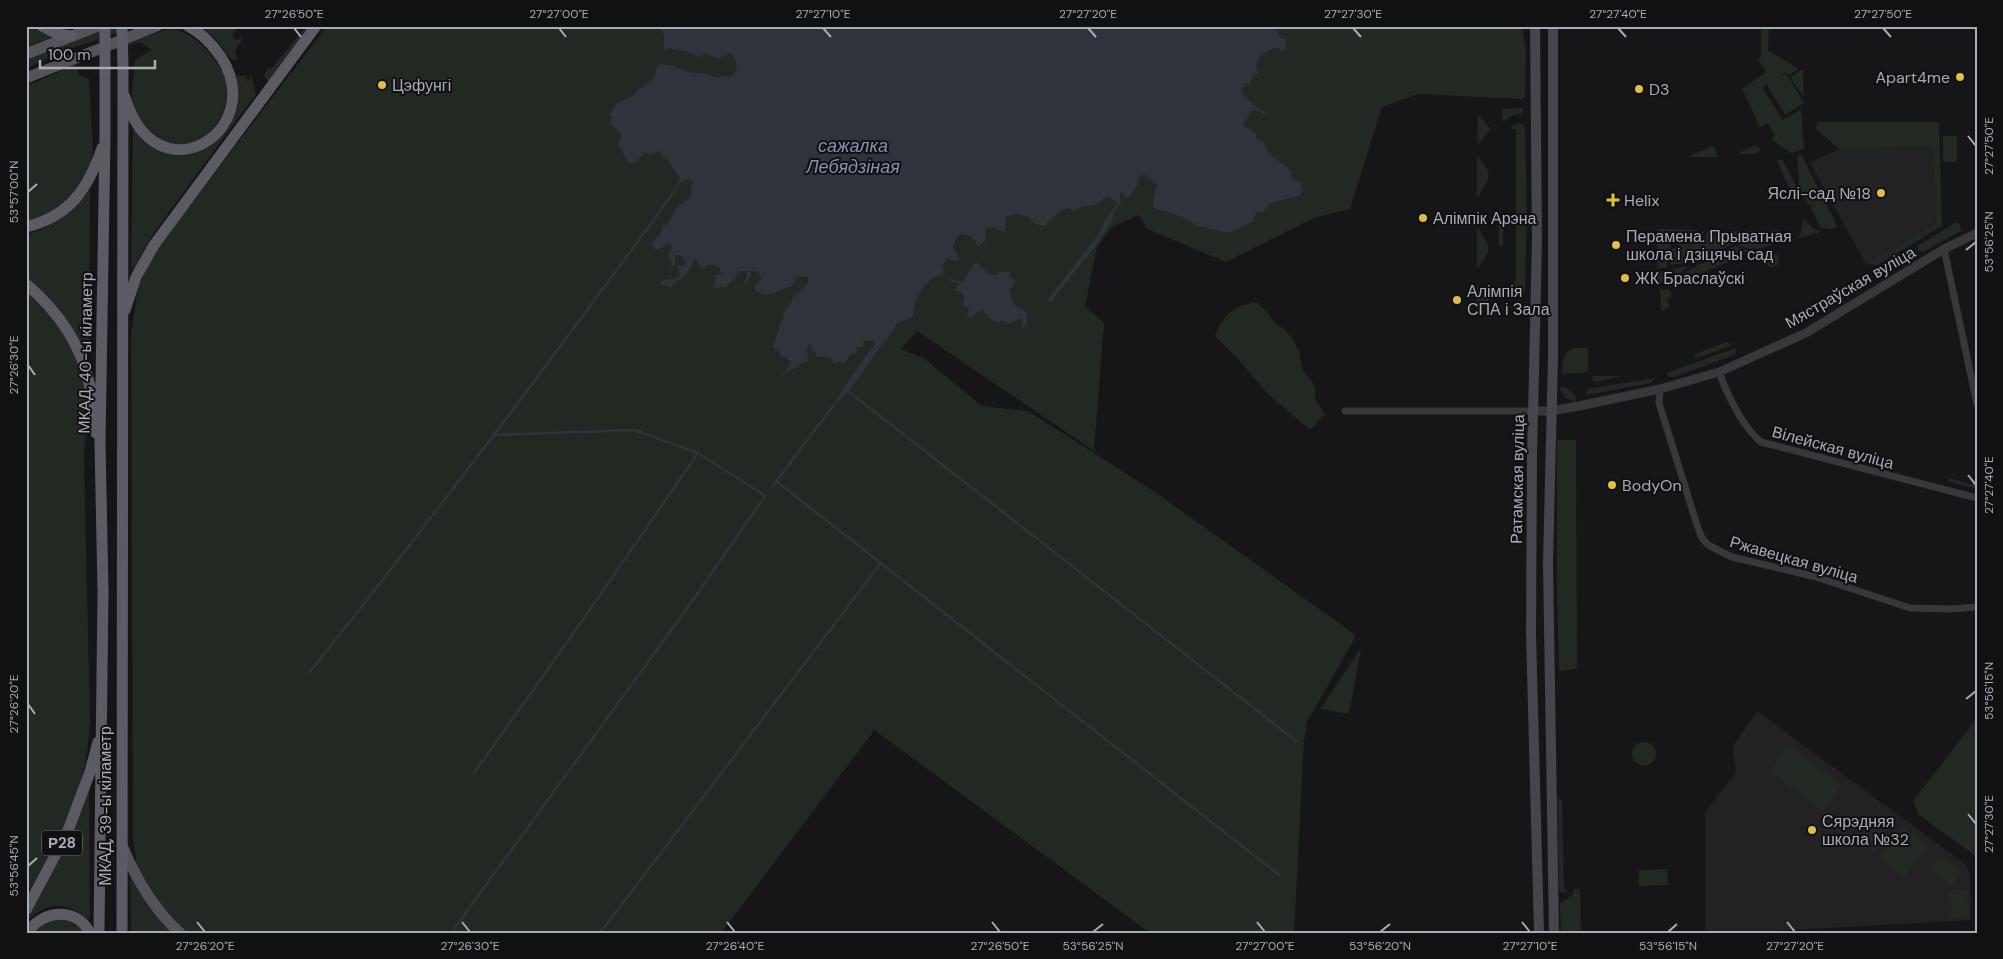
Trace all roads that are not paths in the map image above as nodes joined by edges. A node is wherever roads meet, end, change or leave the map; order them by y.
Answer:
1 (42, 26) edge
2 (98, 26) edge
3 (105, 26) edge
4 (122, 26) edge
5 (157, 26) edge
6 (188, 26) edge
7 (316, 26) edge
8 (1535, 26) edge
9 (1553, 26) edge
10 (71, 36) junction
11 (26, 54) edge
12 (26, 78) edge
13 (122, 88) junction
14 (105, 137) junction
15 (26, 227) edge
16 (1977, 233) edge
17 (1944, 249) junction
18 (26, 284) edge
19 (122, 322) junction
20 (1719, 372) junction
21 (1660, 388) junction
22 (1977, 404) edge
23 (1345, 411) dead end
24 (1533, 411) junction
25 (1551, 411) junction
26 (100, 443) junction
27 (1977, 498) edge
28 (1977, 607) edge
29 (102, 681) joint
30 (102, 727) junction
31 (121, 842) junction
32 (26, 910) edge
33 (27, 933) edge
34 (90, 933) edge
35 (99, 933) edge
36 (122, 933) edge
37 (180, 933) edge
38 (1539, 933) edge
39 (1554, 933) edge

1 - 10 highway
2 - 10 main road
3 - 14 highway, МКАД, 40-ы кіламетр, bridge
4 - 13 highway, bridge
5 - 12 main road
6 - 13 highway
7 - 19 highway
8 - 24 main road, Ратамская вуліца
9 - 25 main road, Ратамская вуліца
10 - 11 main road
13 - 19 highway
14 - 15 highway
14 - 26 highway, МКАД, 40-ы кіламетр
16 - 17 street, Мястраўская вуліца
17 - 20 street, Мястраўская вуліца
17 - 22 street
18 - 26 highway
19 - 31 highway, МКАД, 39-ы кіламетр
20 - 21 street, Мястраўская вуліца
20 - 27 street, Вілейская вуліца
21 - 25 street, Мястраўская вуліца
21 - 28 street, Ржавецкая вуліца
23 - 24 street
24 - 25 street, Мястраўская вуліца
24 - 38 main road, Ратамская вуліца
25 - 39 main road, Ратамская вуліца
26 - 29 highway, МКАД, 40-ы кіламетр
29 - 30 highway, МКАД, 39-ы кіламетр
30 - 32 highway, Р28
30 - 35 highway, МКАД, 39-ы кіламетр
31 - 36 highway, МКАД, 39-ы кіламетр
31 - 37 main road
33 - 34 highway

